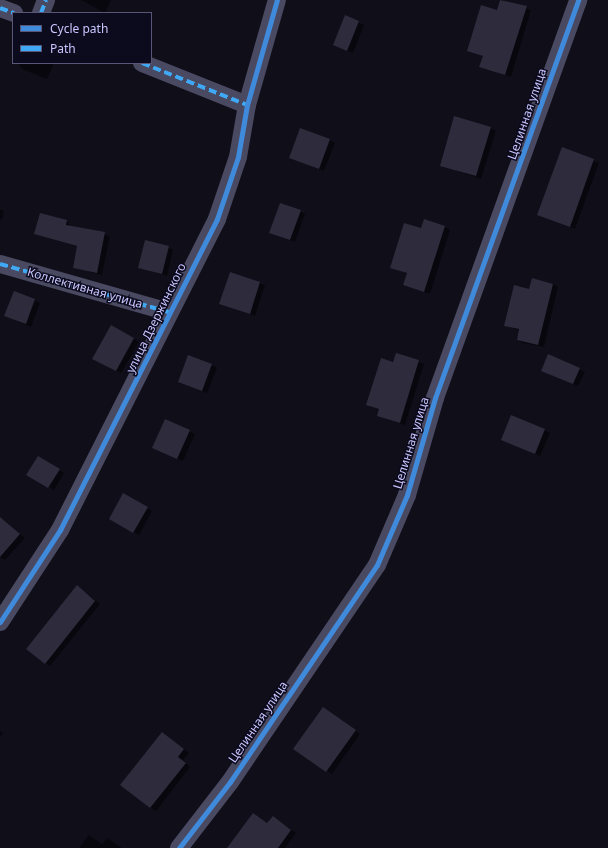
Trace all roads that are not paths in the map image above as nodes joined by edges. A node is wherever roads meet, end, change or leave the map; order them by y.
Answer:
1 (46, 0) edge
2 (277, 0) edge
3 (578, 0) edge
4 (0, 8) edge
5 (12, 12) edge
6 (41, 12) edge
7 (145, 64) edge
8 (248, 105) junction
9 (0, 264) edge
10 (169, 312) junction
11 (0, 622) edge
12 (180, 848) edge

1 - 6 street
2 - 8 street, улица Дзержинского
3 - 12 street, Целинная улица
4 - 5 street
7 - 8 street
8 - 10 street, улица Дзержинского
9 - 10 street, Коллективная улица
10 - 11 street, улица Дзержинского

